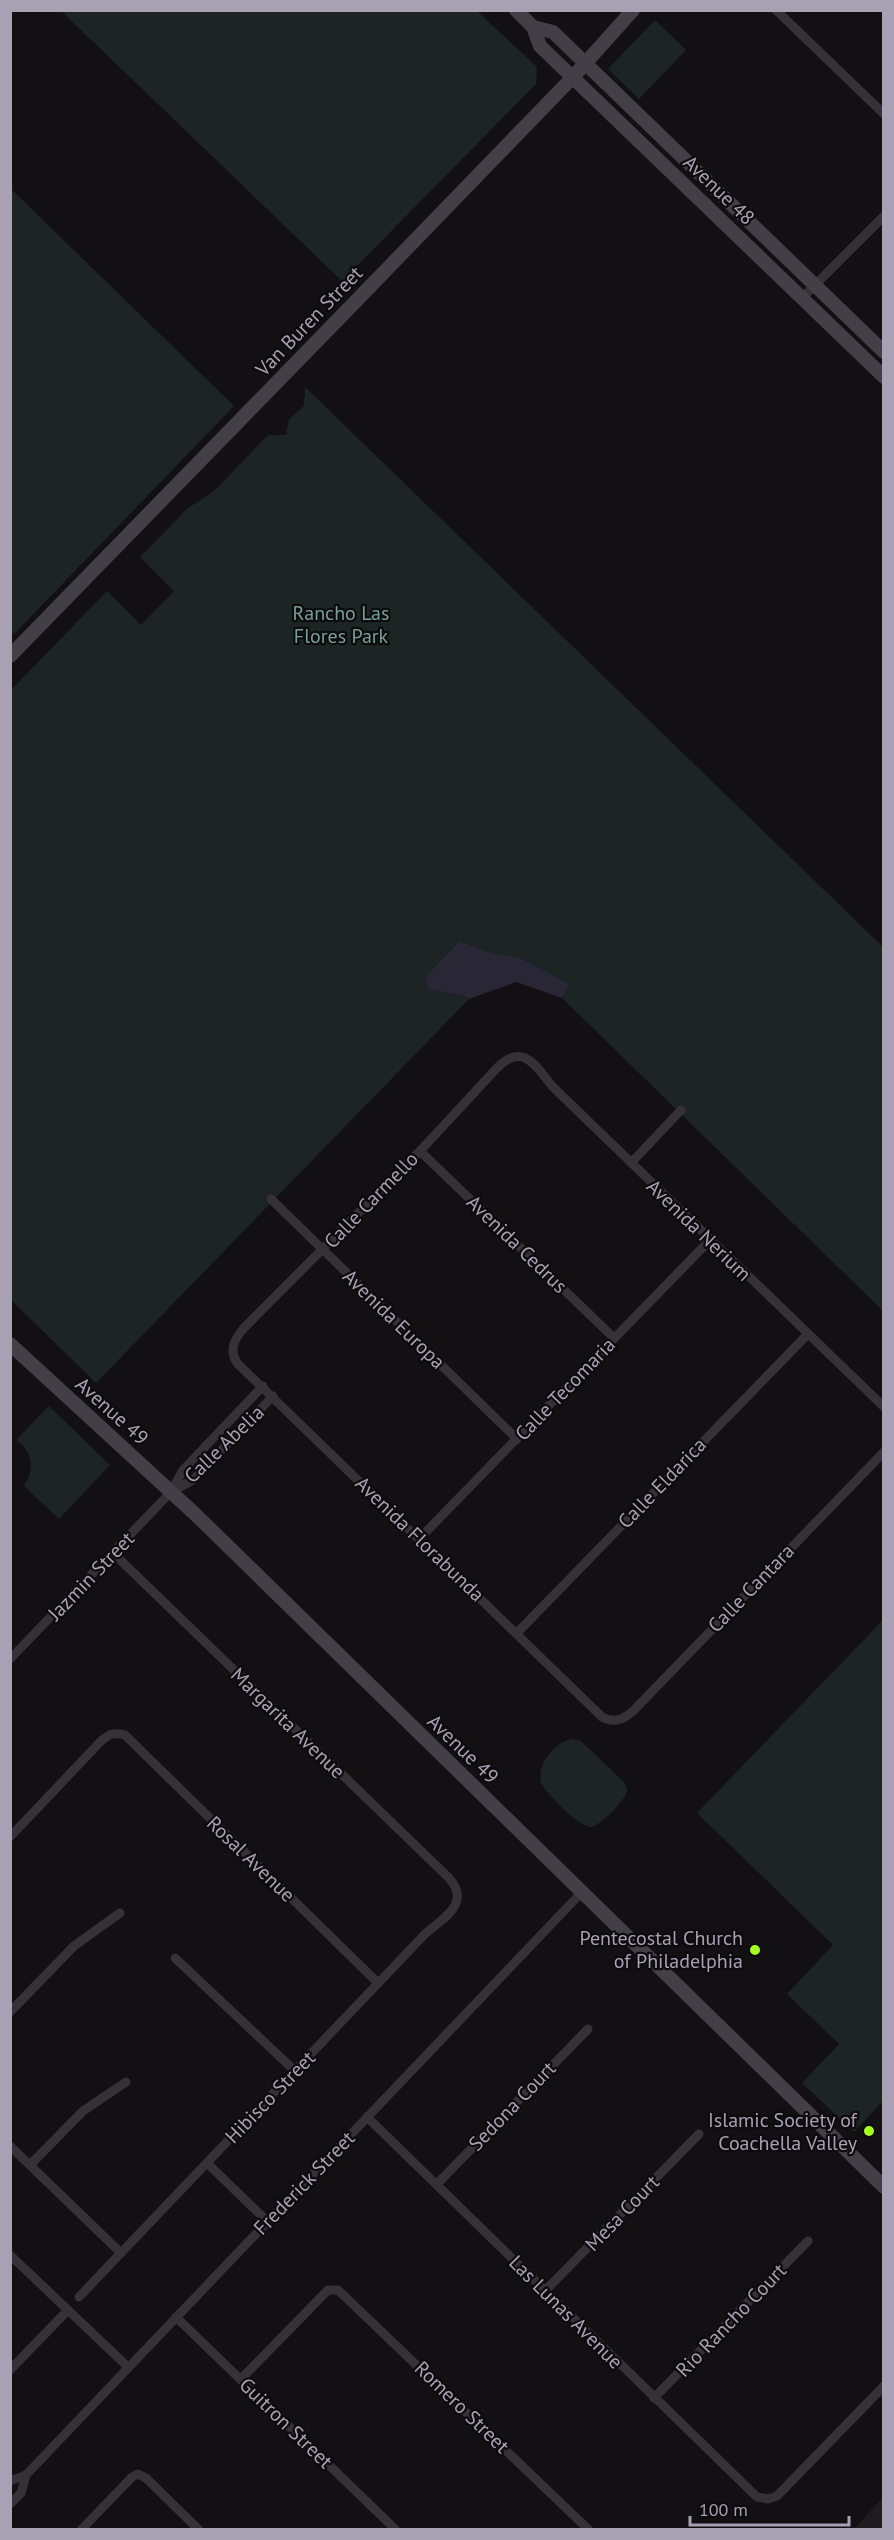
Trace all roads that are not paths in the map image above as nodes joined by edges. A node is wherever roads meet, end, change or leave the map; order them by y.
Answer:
1 (516, 10) edge
2 (633, 10) edge
3 (776, 10) edge
4 (533, 27) junction
5 (585, 63) junction
6 (573, 77) junction
7 (884, 114) edge
8 (884, 216) edge
9 (814, 285) junction
10 (802, 298) junction
11 (884, 352) edge
12 (884, 377) edge
13 (10, 656) edge
14 (516, 1056) joint
15 (681, 1110) dead end
16 (420, 1151) junction
17 (631, 1163) junction
18 (271, 1199) dead end
19 (710, 1240) junction
20 (323, 1250) junction
21 (807, 1335) junction
22 (614, 1338) junction
23 (10, 1344) edge
24 (232, 1349) joint
25 (263, 1386) junction
26 (273, 1396) junction
27 (884, 1407) edge
28 (517, 1438) junction
29 (884, 1452) edge
30 (171, 1492) junction
31 (420, 1538) junction
32 (113, 1553) junction
33 (517, 1633) junction
34 (10, 1659) edge
35 (615, 1720) joint
36 (10, 1837) edge
37 (582, 1892) junction
38 (458, 1895) joint
39 (120, 1914) dead end
40 (175, 1958) dead end
41 (378, 1983) junction
42 (10, 2012) edge
43 (588, 2029) dead end
44 (295, 2071) junction
45 (126, 2082) dead end
46 (367, 2117) junction
47 (699, 2134) dead end
48 (10, 2146) edge
49 (207, 2163) junction
50 (30, 2165) junction
51 (436, 2184) junction
52 (884, 2187) edge
53 (268, 2222) junction
54 (808, 2241) dead end
55 (121, 2253) junction
56 (10, 2255) edge
57 (545, 2291) junction
58 (79, 2298) dead end
59 (68, 2310) junction
60 (176, 2317) junction
61 (128, 2367) junction
62 (10, 2370) edge
63 (241, 2379) junction
64 (884, 2386) edge
65 (654, 2398) junction
66 (27, 2475) junction
67 (10, 2481) edge
68 (10, 2504) edge
69 (81, 2529) edge
70 (200, 2529) edge
71 (396, 2529) edge
72 (589, 2529) edge

1 - 4 street, Avenue 48
2 - 5 street, Van Buren Street
3 - 7 street
4 - 5 street, Avenue 48
4 - 6 street, Avenue 48
5 - 6 street, Van Buren Street
5 - 9 street, Avenue 48
6 - 10 street, Avenue 48
6 - 13 street, Van Buren Street
8 - 9 street
9 - 10 street
9 - 11 street, Avenue 48
10 - 12 street, Avenue 48
14 - 16 street, Calle Carmello
14 - 17 street, Avenida Nerium
15 - 17 street
16 - 20 street, Calle Carmello
16 - 22 street, Avenida Cedrus
17 - 19 street, Avenida Nerium
18 - 20 street, Avenida Europa
19 - 21 street, Avenida Nerium
19 - 22 street, Calle Tecomaria
20 - 24 street, Calle Carmello
20 - 28 street, Avenida Europa
21 - 27 street, Avenida Nerium
21 - 33 street, Calle Eldarica
22 - 28 street, Calle Tecomaria
23 - 30 street, Avenue 49
24 - 25 street, Avenida Florabunda
25 - 26 street, Avenida Florabunda
25 - 30 street, Calle Abelia
26 - 30 street, Calle Abelia
26 - 31 street, Avenida Florabunda
28 - 31 street, Calle Tecomaria
29 - 35 street, Calle Cantara
30 - 32 street, Jazmin Street
30 - 37 street, Avenue 49
31 - 33 street, Avenida Florabunda
32 - 34 street, Jazmin Street
32 - 38 street, Margarita Avenue
33 - 35 street, Avenida Florabunda
36 - 41 street, Rosal Avenue
37 - 46 street, Frederick Street
37 - 52 street, Avenue 49
38 - 41 street, Hibisco Street
39 - 42 street
40 - 44 street
41 - 44 street, Hibisco Street
43 - 51 street, Sedona Court
44 - 49 street, Hibisco Street
45 - 50 street
46 - 51 street, Las Lunas Avenue
46 - 53 street, Frederick Street
47 - 57 street, Mesa Court
48 - 50 street
49 - 53 street
49 - 55 street, Hibisco Street
50 - 55 street
51 - 57 street, Las Lunas Avenue
53 - 60 street, Frederick Street
54 - 65 street, Rio Rancho Court
55 - 58 street, Hibisco Street
56 - 59 street
57 - 65 street, Las Lunas Avenue
59 - 61 street
59 - 62 street
60 - 61 street, Frederick Street
60 - 63 street, Guitron Street
61 - 66 street, Frederick Street
63 - 71 street, Guitron Street
63 - 72 street, Romero Street
64 - 65 street, Las Lunas Avenue
66 - 67 street, Frederick Street
66 - 68 street, Frederick Street
69 - 70 street

